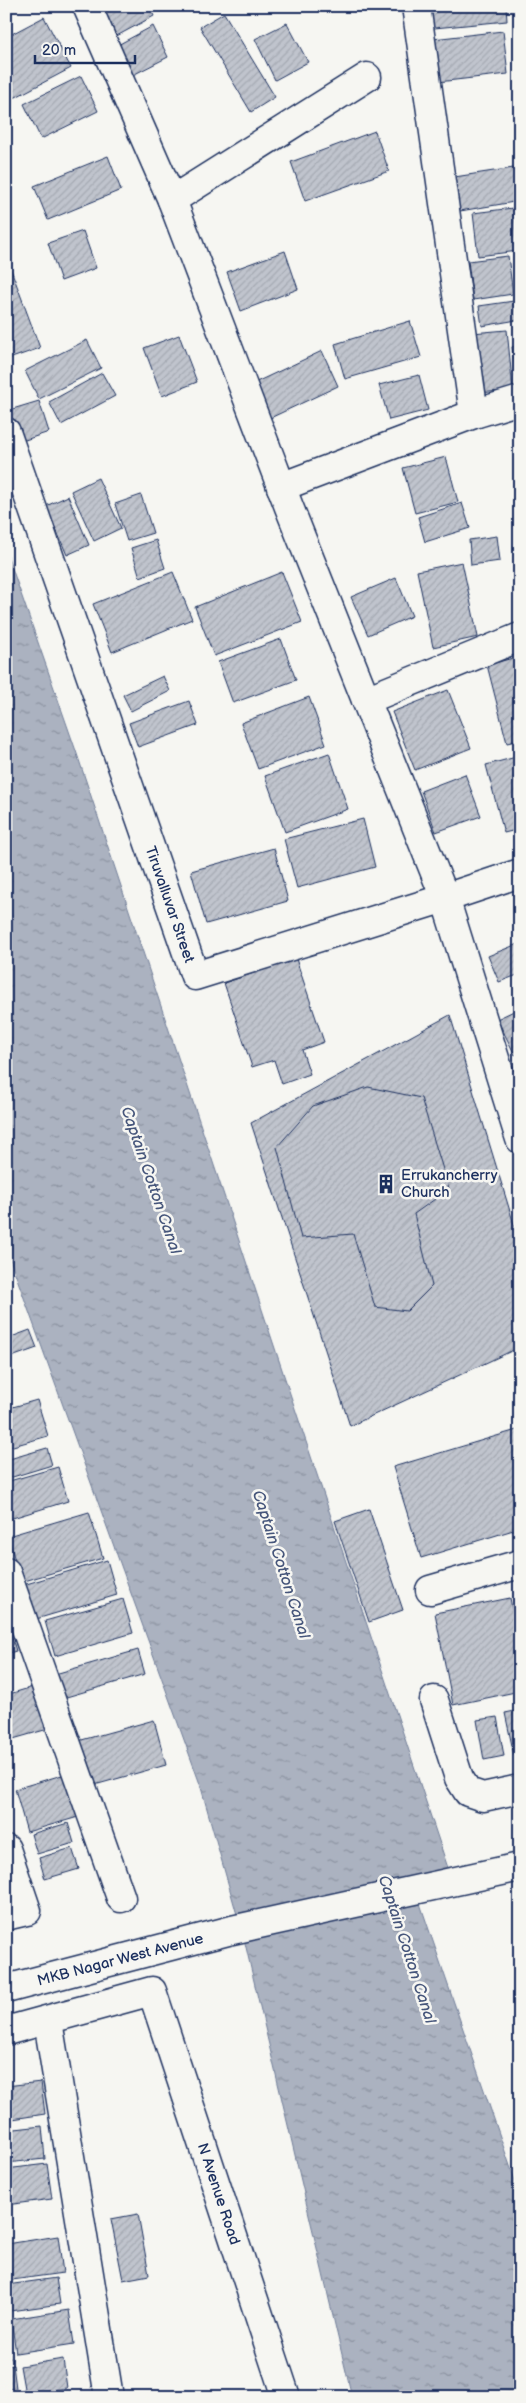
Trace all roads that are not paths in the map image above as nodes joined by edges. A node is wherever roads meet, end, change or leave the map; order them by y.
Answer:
1 (87, 6) edge
2 (416, 6) edge
3 (367, 77) dead end
4 (172, 200) junction
5 (520, 400) edge
6 (474, 414) junction
7 (6, 432) edge
8 (281, 487) junction
9 (520, 637) edge
10 (366, 700) junction
11 (520, 873) edge
12 (446, 898) junction
13 (520, 1139) edge
14 (520, 1564) edge
15 (6, 1572) edge
16 (430, 1590) dead end
17 (434, 1700) dead end
18 (520, 1790) edge
19 (6, 1848) edge
20 (520, 1867) edge
21 (121, 1898) dead end
22 (6, 1916) edge
23 (6, 1989) edge
24 (48, 2021) junction
25 (6, 2031) edge
26 (109, 2397) edge
27 (286, 2397) edge

1 - 4 street
2 - 6 street
3 - 4 street
4 - 8 street
5 - 6 street
6 - 8 street
7 - 12 street, Tiruvalluvar Street
8 - 10 street
9 - 10 street
10 - 12 street
11 - 12 street
12 - 13 street
14 - 16 street
15 - 21 street
17 - 18 street
19 - 22 street
20 - 23 street, MKB Nagar West Avenue
24 - 25 street
24 - 26 street
24 - 27 street, N Avenue Road

